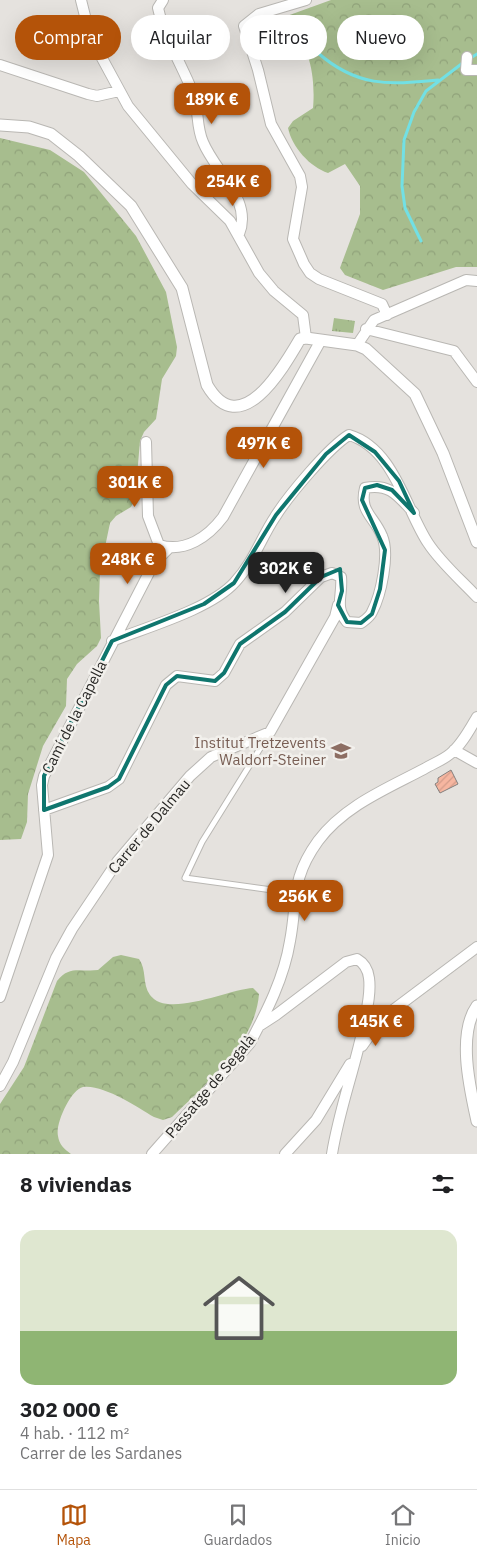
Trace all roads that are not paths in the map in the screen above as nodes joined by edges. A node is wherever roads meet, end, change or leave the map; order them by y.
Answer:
1 (164, 0) edge
2 (306, 0) edge
3 (82, 2) edge
4 (467, 57) dead end
5 (0, 65) edge
6 (477, 70) edge
7 (118, 91) junction
8 (0, 125) edge
9 (239, 234) junction
10 (477, 281) edge
11 (387, 315) junction
12 (366, 329) junction
13 (306, 338) junction
14 (321, 340) junction
15 (357, 345) junction
16 (477, 382) edge
17 (146, 442) dead end
18 (414, 513) junction
19 (477, 542) edge
20 (169, 548) junction
21 (477, 597) edge
22 (338, 606) junction
23 (112, 641) junction
24 (477, 717) edge
25 (270, 732) junction
26 (454, 750) junction
27 (477, 764) edge
28 (44, 810) junction
29 (294, 893) junction
30 (477, 947) edge
31 (0, 997) edge
32 (477, 1006) edge
33 (473, 1024) edge
34 (259, 1026) junction
35 (359, 1049) junction
36 (0, 1086) edge
37 (477, 1121) edge
38 (152, 1154) edge
39 (285, 1154) edge
40 (332, 1154) edge

1 - 9 street
2 - 11 street
3 - 7 street
4 - 6 street
5 - 7 street
7 - 9 street
8 - 13 street
9 - 13 street
10 - 11 street
11 - 12 street
12 - 15 street
12 - 16 street
13 - 14 street
14 - 15 street
14 - 20 street
15 - 19 street
17 - 20 street
18 - 21 street
18 - 22 street
18 - 23 street
20 - 23 street, Camí de la Capella
22 - 25 street
22 - 28 street
23 - 28 street, Camí de la Capella
24 - 26 street, Passatge de Segalà
25 - 29 lane
25 - 36 street, Carrer de Dalmau
26 - 27 street
26 - 29 street, Passatge de Segalà
28 - 31 street, Camí de la Capella
29 - 34 street, Passatge de Segalà
30 - 35 street
32 - 33 street
33 - 37 street
34 - 35 street
34 - 38 street, Passatge de Segalà
35 - 39 street
35 - 40 street

